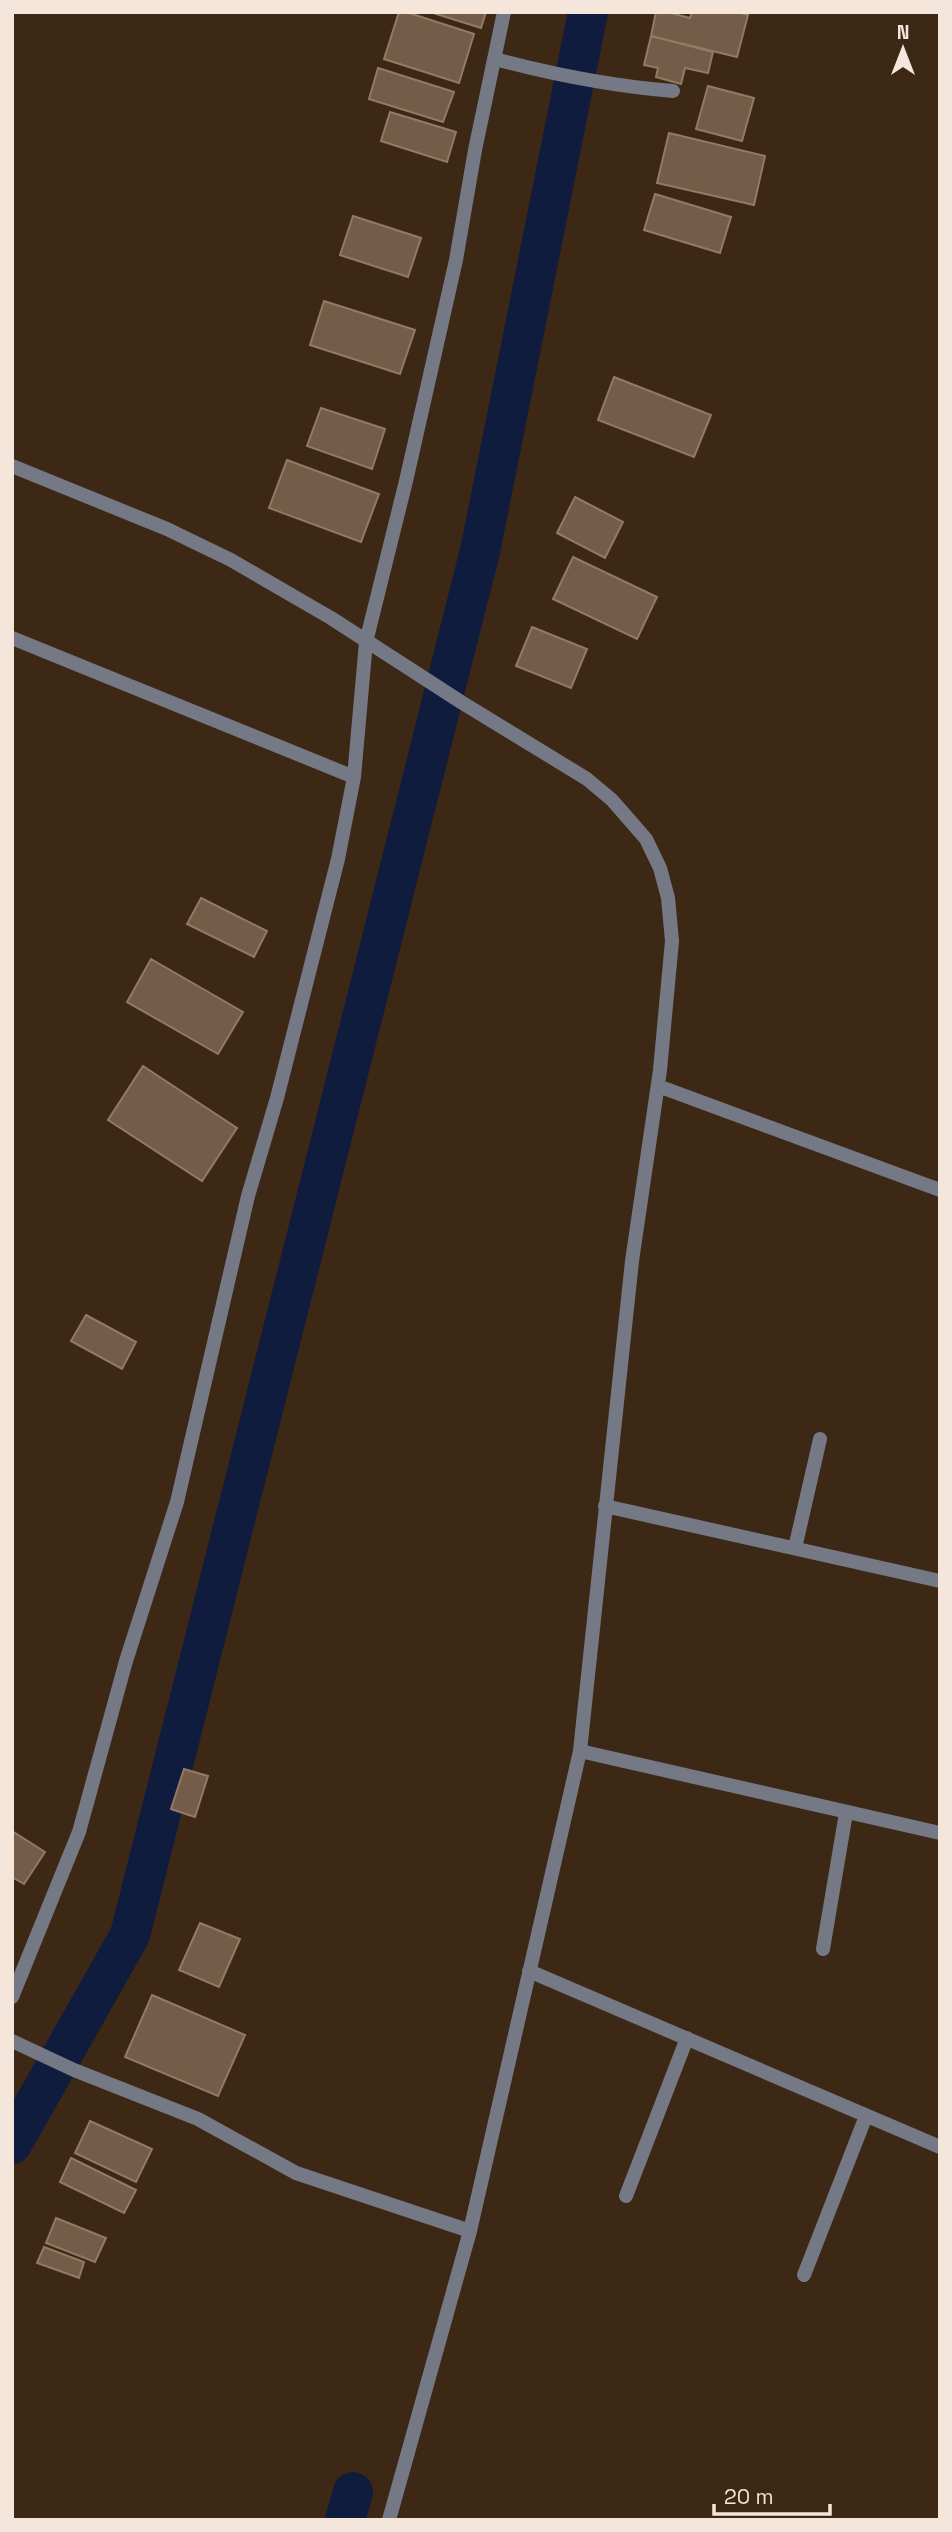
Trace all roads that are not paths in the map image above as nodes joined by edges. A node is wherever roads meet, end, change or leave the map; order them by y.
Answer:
1 (504, 12) edge
2 (495, 59) junction
3 (673, 91) dead end
4 (12, 466) edge
5 (12, 638) edge
6 (366, 642) junction
7 (354, 777) junction
8 (658, 1086) junction
9 (940, 1190) edge
10 (820, 1439) dead end
11 (605, 1506) junction
12 (795, 1548) junction
13 (940, 1581) edge
14 (580, 1751) junction
15 (846, 1813) junction
16 (940, 1833) edge
17 (824, 1949) dead end
18 (529, 1971) junction
19 (12, 1997) edge
20 (687, 2039) junction
21 (13, 2042) edge
22 (866, 2116) junction
23 (940, 2147) edge
24 (626, 2196) dead end
25 (470, 2231) junction
26 (804, 2275) dead end
27 (390, 2520) edge

1 - 2 street
2 - 3 street
2 - 6 street
4 - 6 street
5 - 7 street
6 - 7 street
6 - 8 street
7 - 19 street
8 - 9 street
8 - 11 street
10 - 12 street
11 - 12 street
11 - 14 street
12 - 13 street
14 - 15 street
14 - 18 street
15 - 16 street
15 - 17 street
18 - 20 street
18 - 25 street
20 - 22 street
20 - 24 street
21 - 25 street
22 - 23 street
22 - 26 street
25 - 27 street

